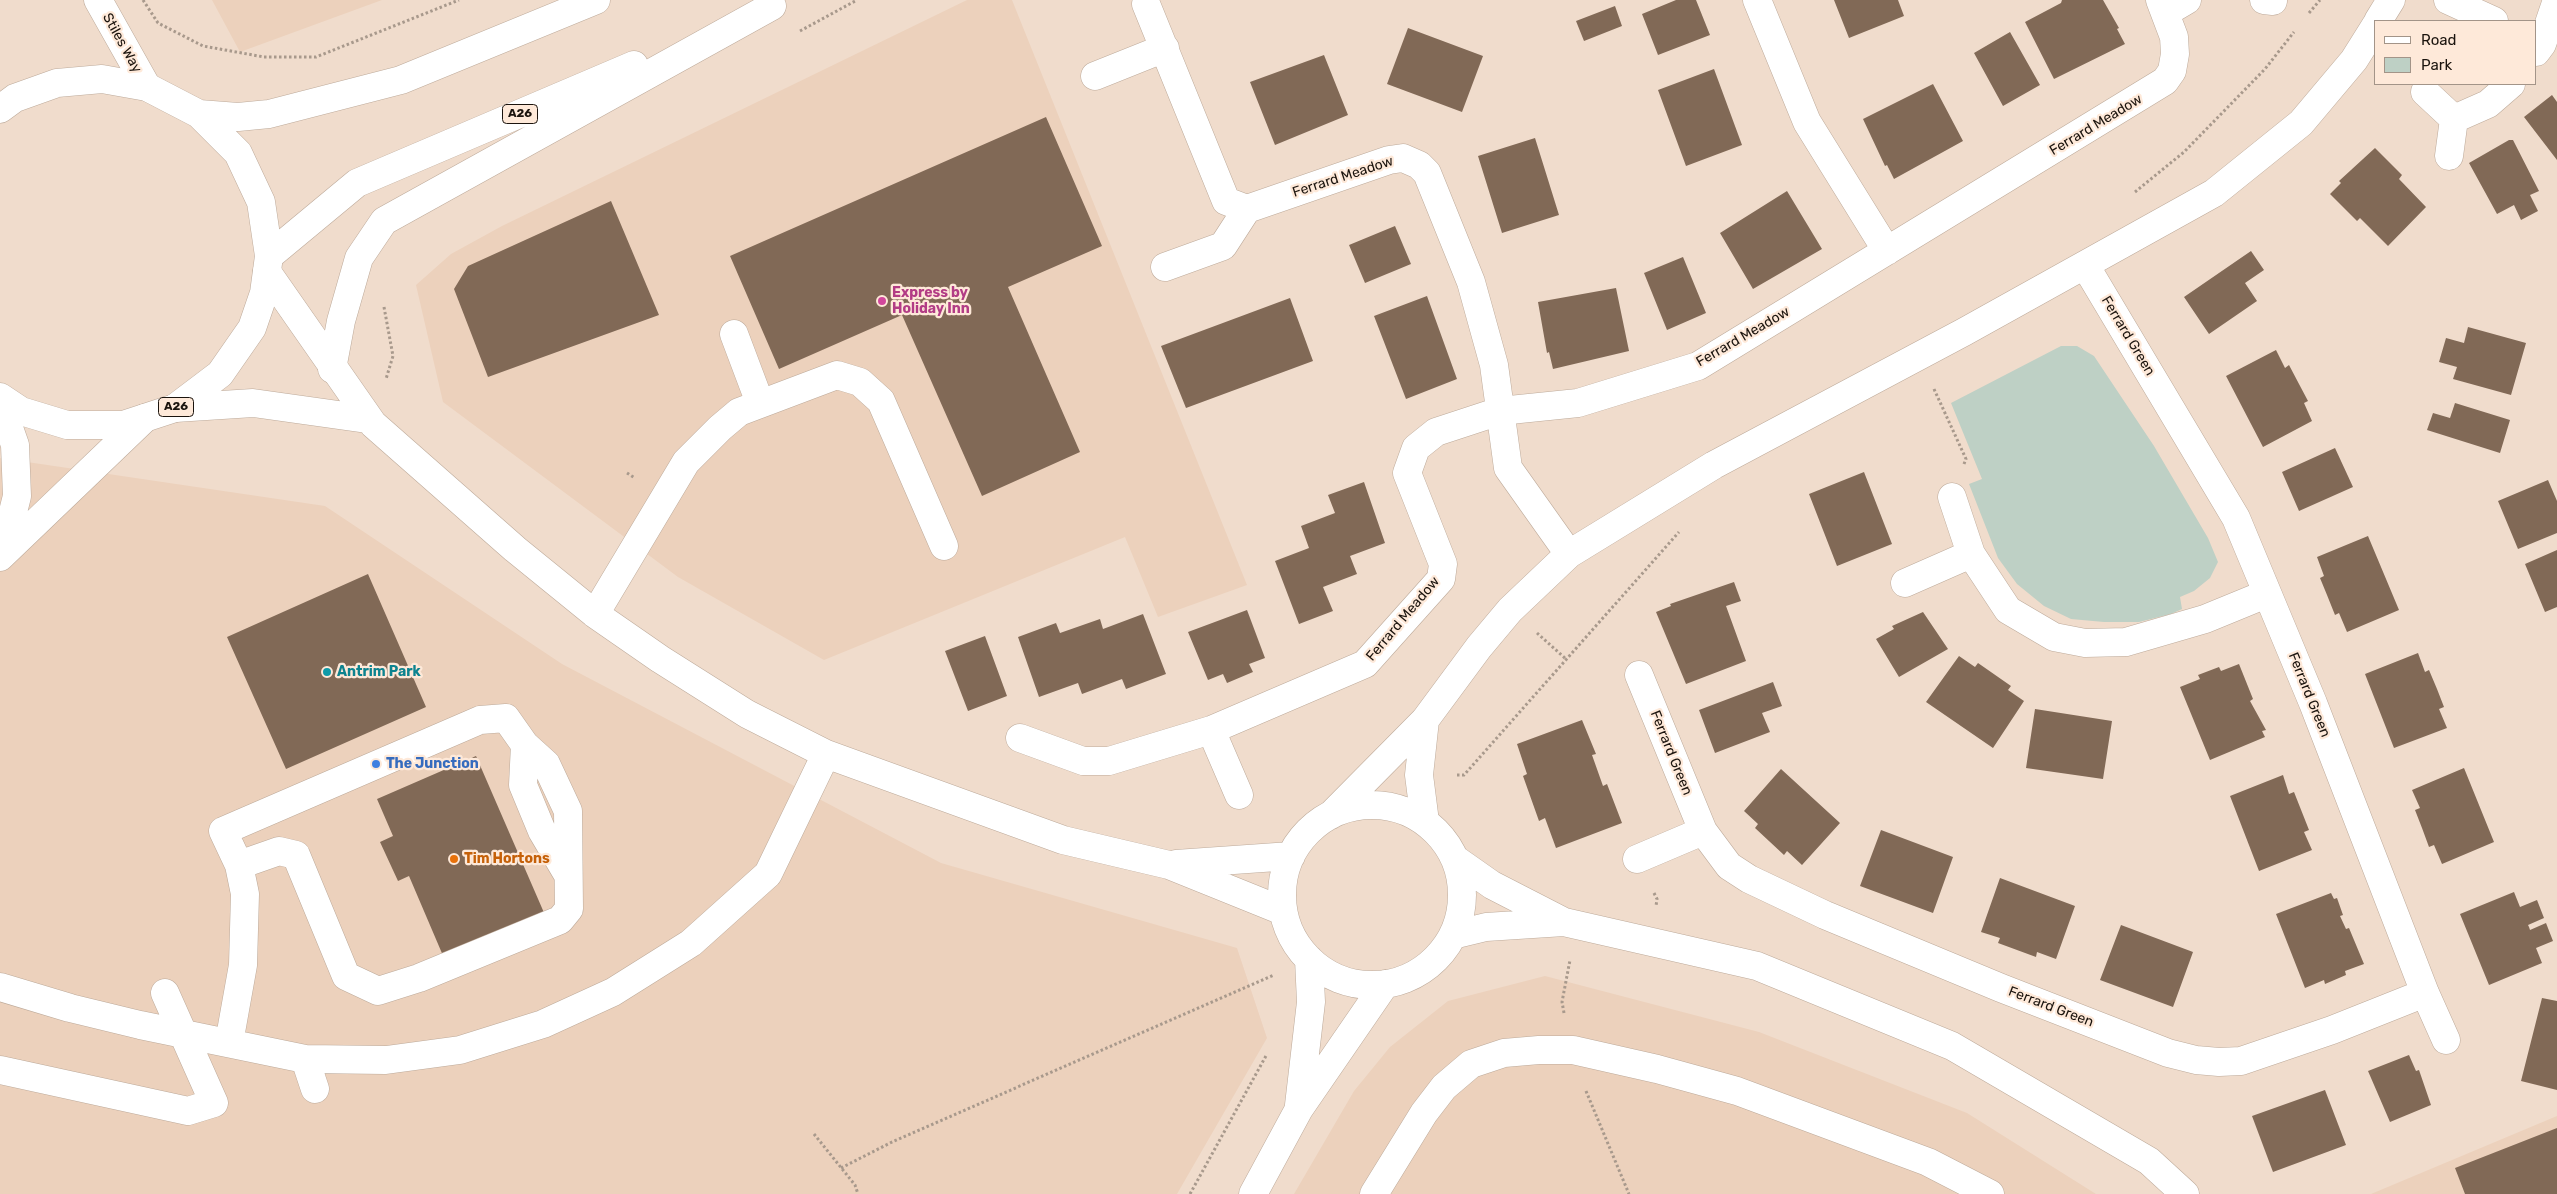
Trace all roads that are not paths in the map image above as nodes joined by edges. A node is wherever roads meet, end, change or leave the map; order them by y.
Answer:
1 (98, 0) edge
2 (596, 0) edge
3 (1757, 0) edge
4 (2391, 0) edge
5 (2448, 0) edge
6 (2557, 0) edge
7 (780, 3) edge
8 (1146, 4) dead end
9 (2170, 4) edge
10 (2379, 20) edge
11 (2492, 20) edge
12 (2374, 28) edge
13 (2543, 47) edge
14 (1165, 48) junction
15 (1095, 76) dead end
16 (2510, 85) edge
17 (147, 86) junction
18 (2425, 92) dead end
19 (0, 109) edge
20 (200, 114) junction
21 (2454, 119) junction
22 (2449, 156) dead end
23 (1247, 209) junction
24 (1887, 251) junction
25 (268, 264) junction
26 (2085, 265) junction
27 (1165, 267) dead end
28 (734, 334) dead end
29 (332, 369) junction
30 (0, 397) edge
31 (0, 402) edge
32 (760, 403) junction
33 (175, 408) junction
34 (1500, 411) junction
35 (145, 418) junction
36 (370, 422) junction
37 (0, 473) edge
38 (17, 496) junction
39 (1952, 497) road end
40 (944, 546) dead end
41 (1569, 554) junction
42 (1971, 554) junction
43 (2, 555) edge
44 (1905, 583) dead end
45 (2266, 594) junction
46 (595, 614) junction
47 (1640, 674) dead end
48 (1425, 720) junction
49 (1211, 730) junction
50 (1020, 738) dead end
51 (826, 754) junction
52 (1239, 795) dead end
53 (1331, 815) junction
54 (1425, 822) junction
55 (1703, 831) junction
56 (1291, 856) junction
57 (1637, 859) road end
58 (1455, 860) junction
59 (239, 865) junction
60 (1169, 865) junction
61 (1283, 911) junction
62 (1564, 922) junction
63 (1453, 935) junction
64 (1309, 959) junction
65 (1385, 984) junction
66 (0, 987) edge
67 (164, 993) dead end
68 (2425, 994) junction
69 (182, 1032) junction
70 (2446, 1040) dead end
71 (229, 1044) junction
72 (305, 1059) junction
73 (0, 1070) edge
74 (315, 1089) dead end
75 (1298, 1110) junction
76 (1253, 1194) edge
77 (1374, 1194) edge
78 (1990, 1194) edge
79 (2186, 1194) edge

1 - 17 main road, Stiles Way
2 - 20 main road, A26
3 - 24 main road
4 - 10 main road
5 - 11 main road
6 - 13 main road
7 - 25 main road, A26
7 - 29 main road
8 - 14 main road
9 - 24 main road, Ferrard Meadow
12 - 26 main road
14 - 15 main road
14 - 23 main road
16 - 21 main road
17 - 19 main road, A26
17 - 20 main road, A26
18 - 21 main road
20 - 25 main road, A26
21 - 22 main road
23 - 27 main road
23 - 34 main road, Ferrard Meadow
24 - 34 main road, Ferrard Meadow
25 - 29 main road
25 - 33 main road, A26
26 - 41 main road
26 - 45 main road, Ferrard Green
28 - 32 main road
29 - 36 main road
30 - 35 main road, A26
31 - 38 main road
32 - 40 main road
32 - 46 main road
33 - 35 main road, A26
33 - 36 main road
34 - 41 main road, Ferrard Meadow
34 - 49 main road, Ferrard Meadow
35 - 43 main road
36 - 46 main road
37 - 38 main road
38 - 43 main road
39 - 42 main road
41 - 48 main road
42 - 44 main road
42 - 45 main road
45 - 68 main road, Ferrard Green
46 - 51 main road
47 - 55 main road, Ferrard Green
48 - 53 main road
48 - 54 main road
49 - 50 main road, Ferrard Meadow
49 - 52 main road
51 - 60 main road
51 - 72 main road
53 - 54 main road
53 - 56 main road
54 - 58 main road
55 - 57 main road
55 - 68 main road, Ferrard Green
56 - 60 main road
56 - 61 main road
58 - 62 main road
58 - 63 main road
59 - 59 main road
59 - 71 main road
60 - 61 main road
61 - 64 main road
62 - 63 main road
62 - 79 main road
63 - 65 main road
64 - 65 main road
64 - 75 main road
65 - 75 main road
66 - 69 main road
67 - 69 main road
68 - 70 main road, Ferrard Green
69 - 71 main road
69 - 73 main road
71 - 72 main road
72 - 74 main road
75 - 76 main road
77 - 78 main road

